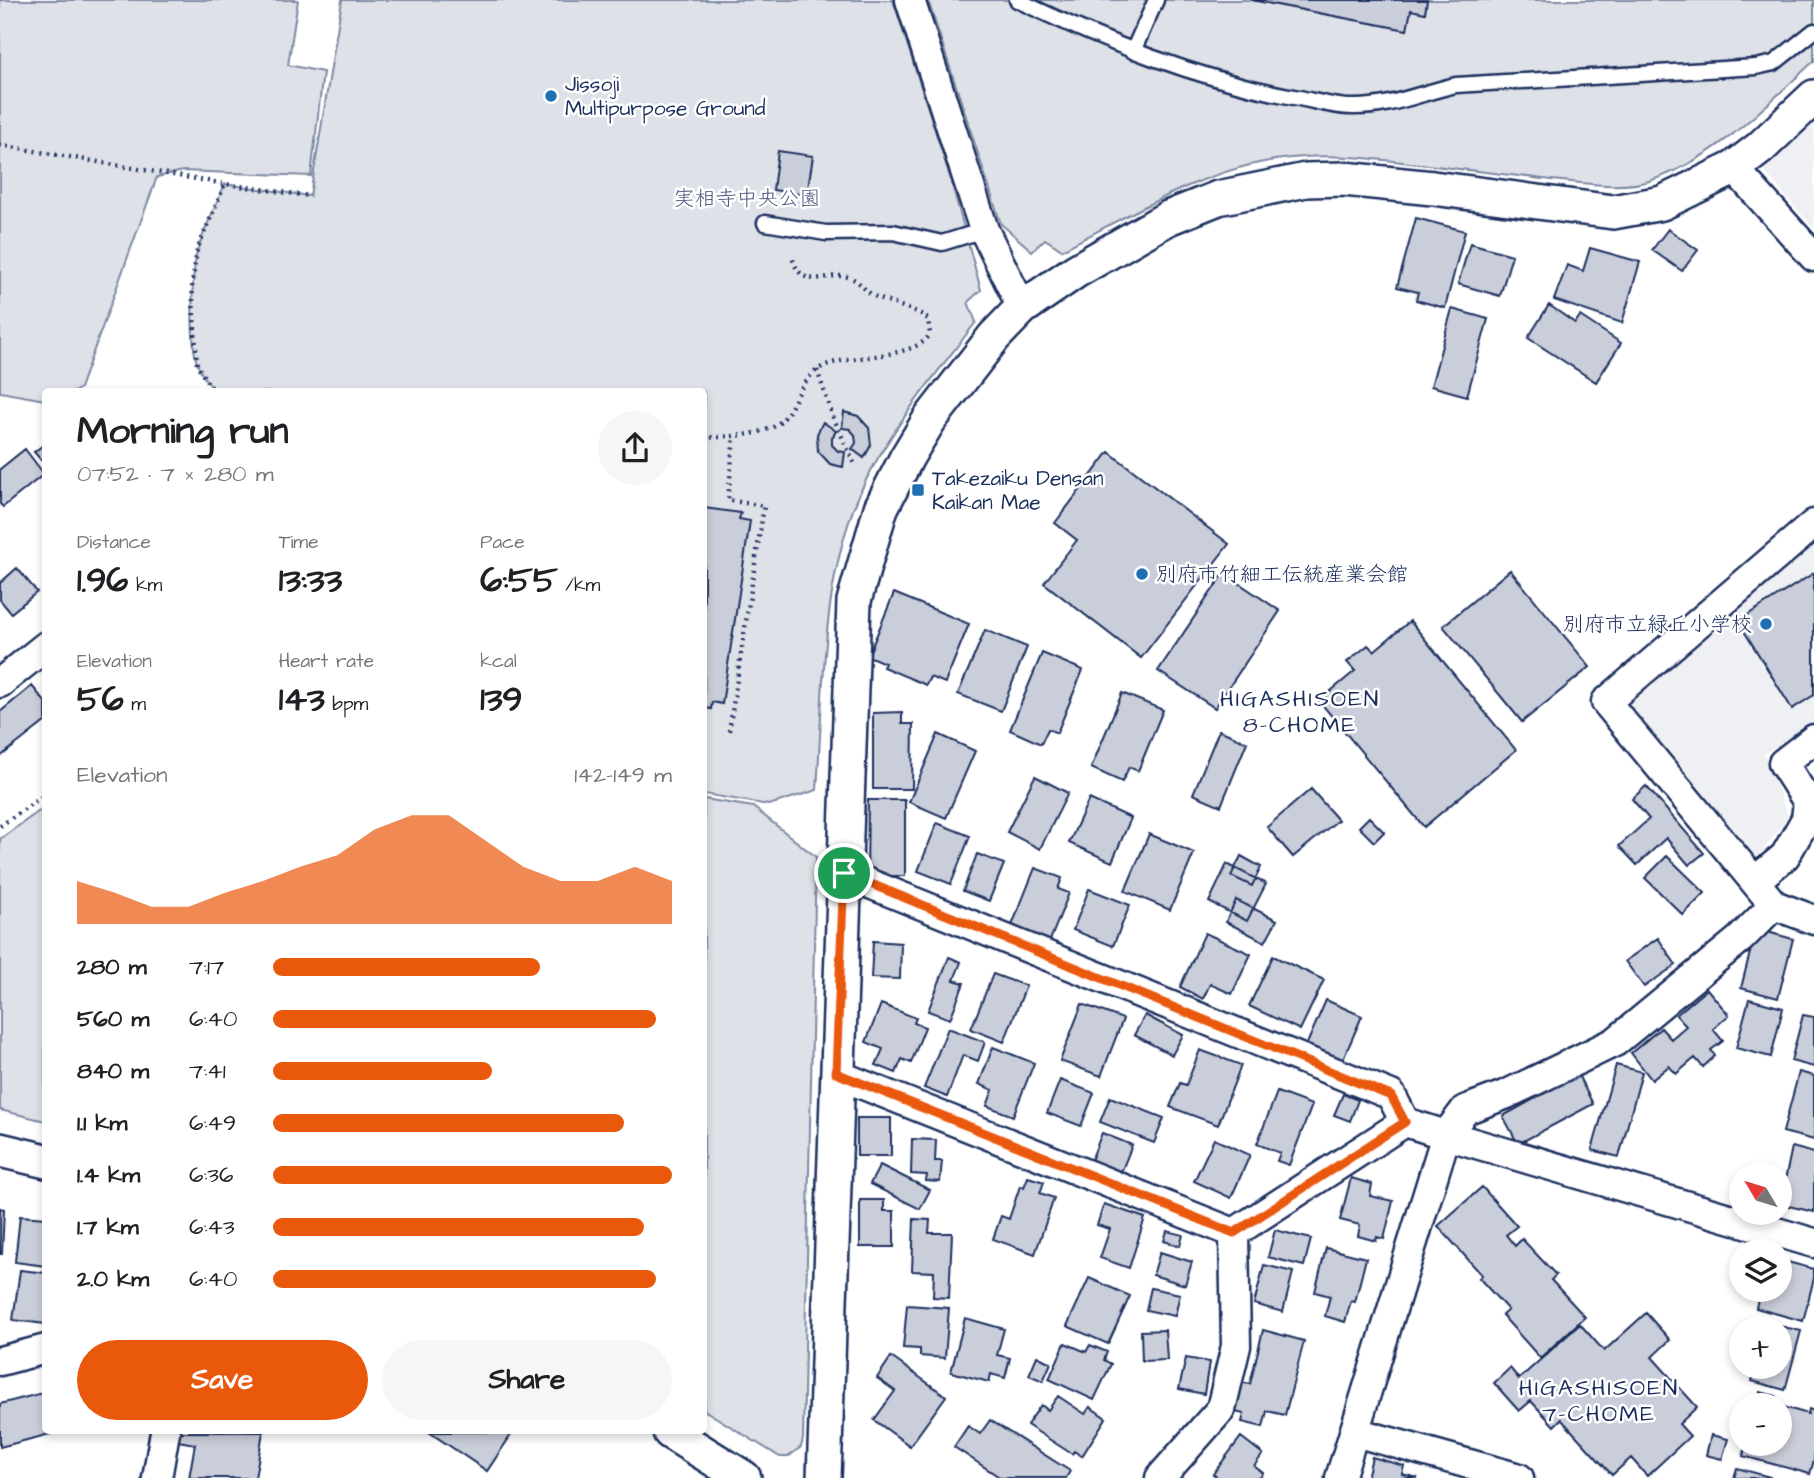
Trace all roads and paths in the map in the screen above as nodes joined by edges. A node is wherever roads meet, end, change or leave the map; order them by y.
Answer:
1 (910, 0) edge
2 (1017, 0) edge
3 (1156, 0) edge
4 (1814, 31) edge
5 (1133, 51) junction
6 (1814, 97) edge
7 (0, 145) edge
8 (1734, 168) junction
9 (225, 184) junction
10 (310, 196) dead end
11 (765, 223) dead end
12 (984, 230) junction
13 (792, 257) dead end
14 (1814, 257) edge
15 (1022, 308) junction
16 (817, 370) junction
17 (212, 388) edge
18 (734, 436) junction
19 (707, 438) edge
20 (854, 463) dead end
21 (1814, 524) edge
22 (42, 649) edge
23 (0, 683) edge
24 (729, 731) dead end
25 (1814, 739) edge
26 (42, 797) edge
27 (0, 826) edge
28 (844, 873) junction
29 (1755, 881) junction
30 (1774, 905) junction
31 (1814, 920) edge
32 (836, 1073) junction
33 (1405, 1122) junction
34 (1446, 1135) junction
35 (0, 1150) edge
36 (42, 1160) edge
37 (1234, 1233) junction
38 (1814, 1242) edge
39 (42, 1350) edge
40 (0, 1361) edge
41 (1354, 1432) junction
42 (165, 1434) edge
43 (673, 1434) edge
44 (157, 1478) edge
45 (744, 1478) edge
46 (824, 1478) edge
47 (1160, 1478) edge
48 (1340, 1478) edge
49 (1519, 1478) edge

1 - 12 street
2 - 5 lane
3 - 5 lane
4 - 5 lane
6 - 8 street
7 - 9 path
8 - 14 street
8 - 15 street
9 - 10 path
9 - 17 path
11 - 12 lane
12 - 15 street
13 - 16 path
15 - 28 street
16 - 18 path
16 - 20 path
18 - 19 path
18 - 24 path
21 - 29 street
22 - 23 street
25 - 29 street
26 - 27 path
28 - 32 street
28 - 33 street
29 - 30 street
30 - 31 street
30 - 34 street
32 - 37 street
32 - 46 street
33 - 34 street
33 - 37 street
34 - 38 street
34 - 41 street
35 - 36 street
37 - 47 street
39 - 40 street
41 - 48 street
41 - 49 street
42 - 44 street
43 - 45 street

